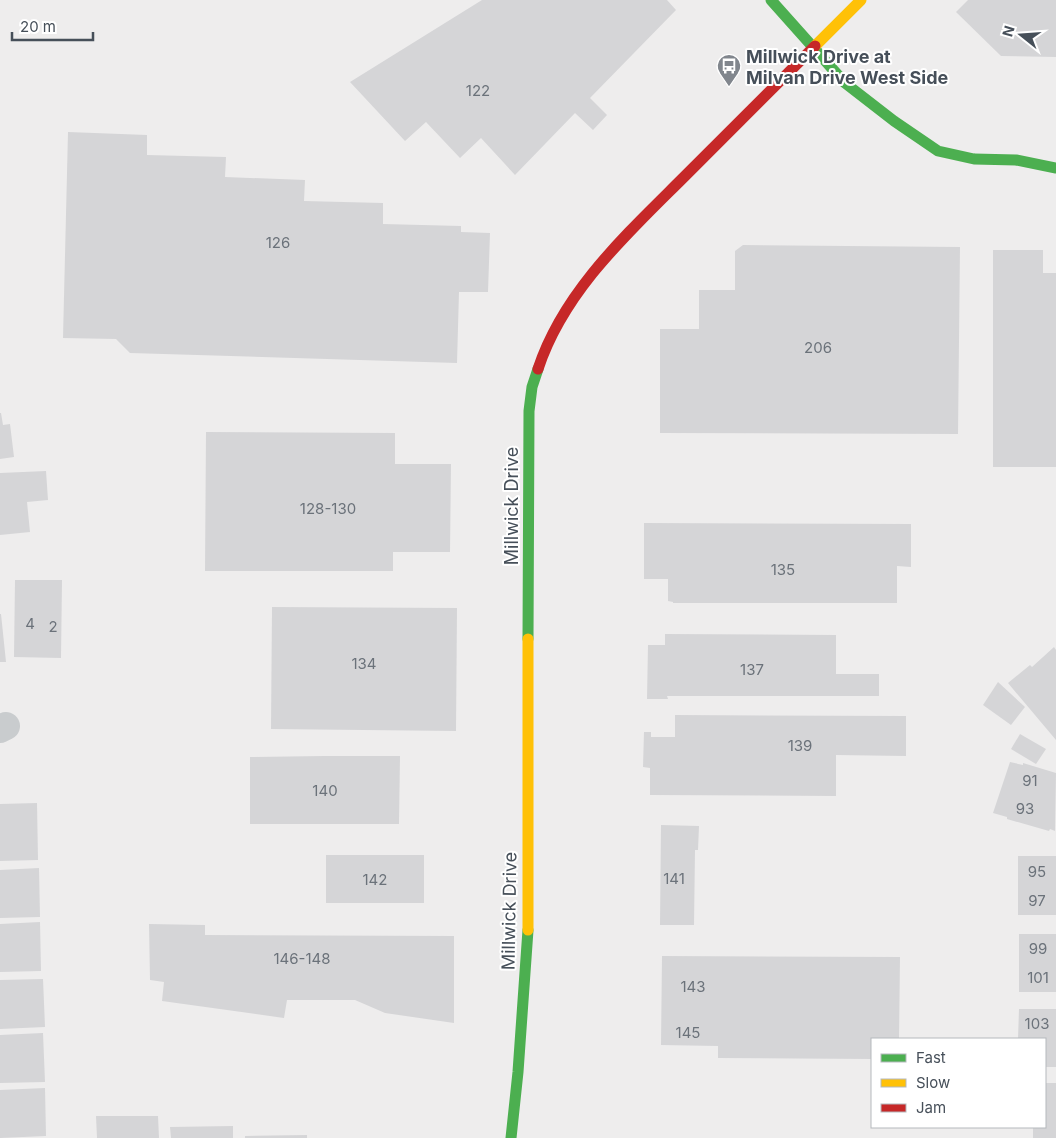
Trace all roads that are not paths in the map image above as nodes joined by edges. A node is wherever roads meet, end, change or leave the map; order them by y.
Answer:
1 (771, 0) edge
2 (861, 0) edge
3 (814, 47) junction
4 (1056, 168) edge
5 (511, 1138) edge

1 - 3 street
2 - 3 street, Millwick Drive
3 - 4 street
3 - 5 street, Millwick Drive

